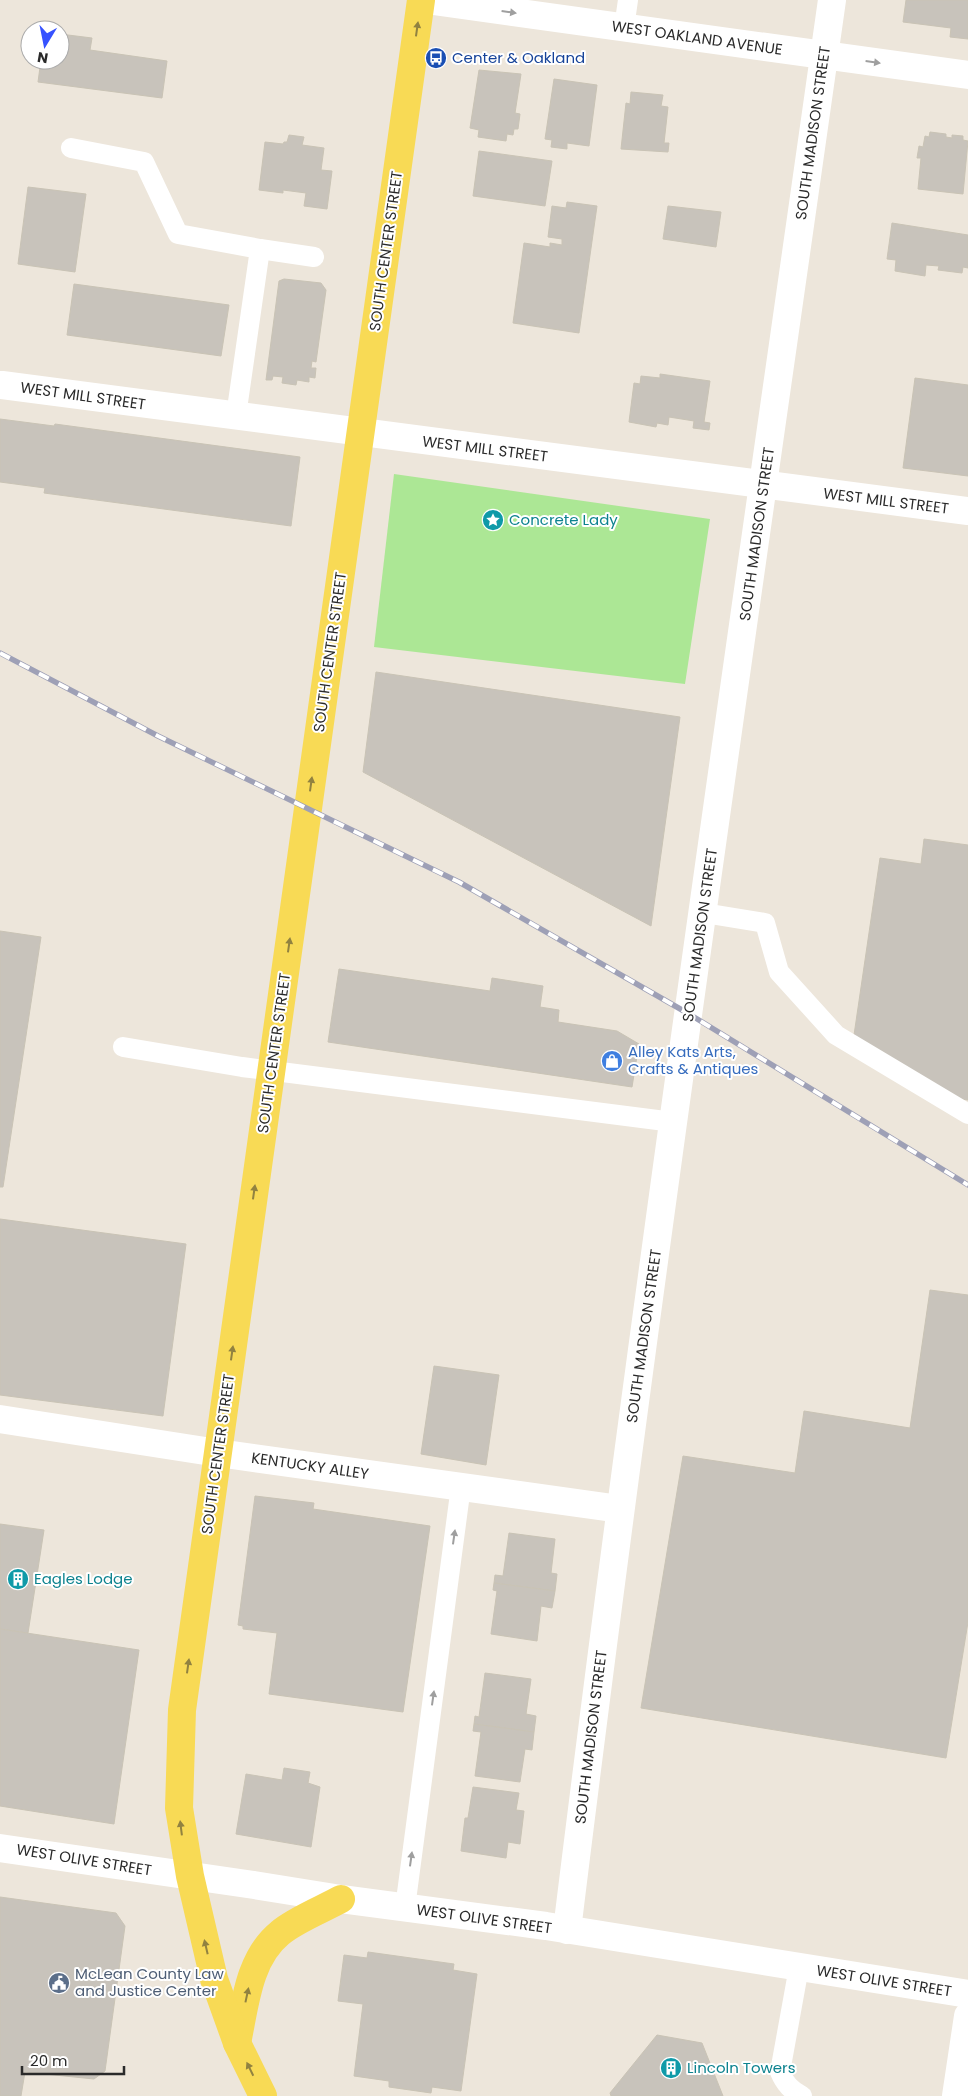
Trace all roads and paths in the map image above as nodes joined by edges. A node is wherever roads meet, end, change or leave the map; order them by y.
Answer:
1 (421, 0) edge
2 (426, 0) edge
3 (628, 0) edge
4 (832, 0) edge
5 (624, 28) junction
6 (824, 56) junction
7 (968, 75) edge
8 (71, 148) dead end
9 (260, 248) junction
10 (314, 257) dead end
11 (2, 385) dead end
12 (236, 416) junction
13 (764, 485) junction
14 (968, 511) edge
15 (704, 913) junction
16 (123, 1047) dead end
17 (968, 1114) edge
18 (673, 1122) junction
19 (0, 1419) edge
20 (218, 1453) junction
21 (461, 1486) junction
22 (620, 1509) junction
23 (0, 1848) edge
24 (190, 1876) junction
25 (341, 1900) junction
26 (404, 1908) junction
27 (567, 1930) junction
28 (799, 1968) junction
29 (968, 1994) edge
30 (968, 2016) edge
31 (237, 2043) junction
32 (263, 2096) edge
33 (802, 2096) edge
34 (956, 2096) edge

20 -> 1 main road, SOUTH CENTER STREET
2 -> 5 street, WEST OAKLAND AVENUE
3 - 5 lane
4 - 6 street, SOUTH MADISON STREET
5 - 6 street, WEST OAKLAND AVENUE
6 -> 7 street, WEST OAKLAND AVENUE
6 - 13 street, SOUTH MADISON STREET
8 - 9 lane
9 - 10 lane
9 - 12 lane
11 - 12 street, WEST MILL STREET
12 - 13 street, WEST MILL STREET
13 - 14 street, WEST MILL STREET
13 - 15 street, SOUTH MADISON STREET
15 - 17 lane
15 - 18 street, SOUTH MADISON STREET
16 - 18 lane
18 - 22 street, SOUTH MADISON STREET
19 - 20 street, KENTUCKY ALLEY
20 - 21 street, KENTUCKY ALLEY
24 -> 20 main road, SOUTH CENTER STREET
21 - 22 street, KENTUCKY ALLEY
26 -> 21 lane
22 - 27 street, SOUTH MADISON STREET
23 - 24 street, WEST OLIVE STREET
24 - 25 street, WEST OLIVE STREET
31 -> 24 main road, SOUTH CENTER STREET
25 - 26 street, WEST OLIVE STREET
31 -> 25 main road
26 - 27 street, WEST OLIVE STREET
27 - 28 street, WEST OLIVE STREET
28 - 29 street, WEST OLIVE STREET
28 - 33 lane
30 - 34 street
32 -> 31 main road, SOUTH CENTER STREET

